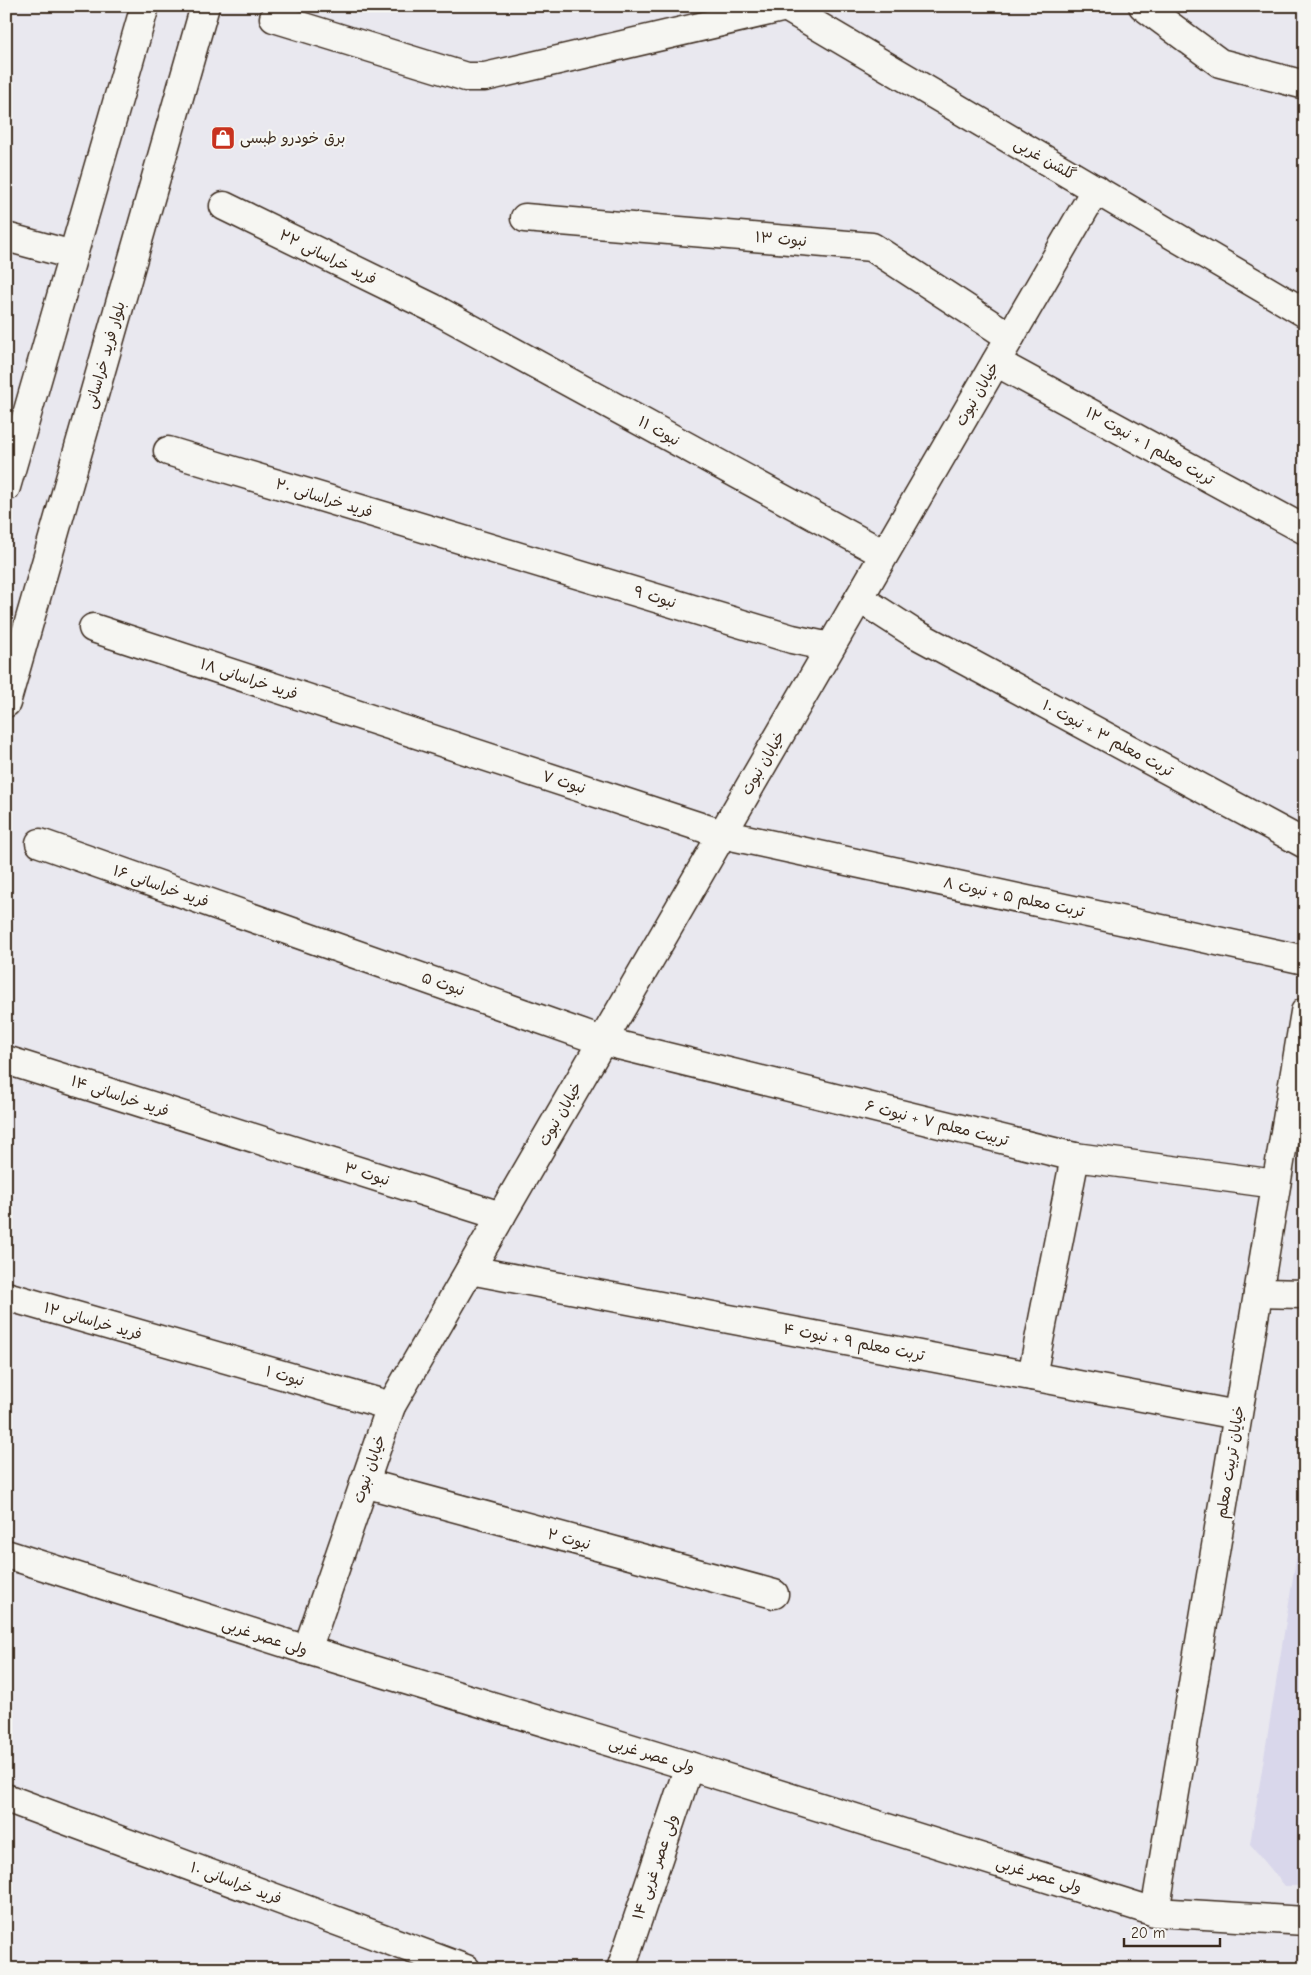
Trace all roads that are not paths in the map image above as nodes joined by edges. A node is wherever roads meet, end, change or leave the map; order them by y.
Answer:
1 (145, 6) edge
2 (205, 6) edge
3 (1143, 6) edge
4 (785, 7) edge
5 (274, 18) dead end
6 (1305, 85) edge
7 (1096, 190) junction
8 (224, 206) dead end
9 (525, 218) dead end
10 (6, 237) edge
11 (74, 255) junction
12 (433, 308) joint
13 (1305, 313) edge
14 (1010, 337) junction
15 (996, 362) junction
16 (168, 451) dead end
17 (6, 487) edge
18 (1305, 530) edge
19 (481, 545) joint
20 (884, 554) junction
21 (859, 598) junction
22 (93, 628) dead end
23 (830, 647) junction
24 (6, 703) edge
25 (405, 730) joint
26 (722, 834) junction
27 (40, 843) dead end
28 (1305, 844) edge
29 (282, 928) joint
30 (1305, 960) edge
31 (1305, 1012) edge
32 (602, 1041) junction
33 (6, 1060) edge
34 (233, 1132) joint
35 (1075, 1157) junction
36 (1276, 1184) junction
37 (501, 1216) junction
38 (470, 1270) junction
39 (1258, 1293) junction
40 (1305, 1294) edge
41 (6, 1296) edge
42 (180, 1346) joint
43 (1032, 1376) junction
44 (390, 1406) junction
45 (1237, 1415) junction
46 (364, 1483) junction
47 (6, 1554) edge
48 (774, 1594) dead end
49 (307, 1650) junction
50 (689, 1766) junction
51 (6, 1798) edge
52 (1155, 1912) junction
53 (1305, 1921) edge
54 (466, 1969) edge
55 (620, 1969) edge

1 - 11 street
2 - 24 street, بلوار فرید خراسانی
3 - 6 street
4 - 5 street
4 - 7 street, گلشن غربی
7 - 13 street, گلشن غربی
7 - 14 street, خیابان نبوت
8 - 12 street, فرید خراسانی ۲۲
9 - 14 street, نبوت ۱۳
10 - 11 street
11 - 17 street
12 - 20 street, نبوت ۱۱
14 - 15 street, خیابان نبوت
15 - 18 street, تربت معلم ۱ + نبوت ۱۲
15 - 20 street, خیابان نبوت
16 - 19 street, فرید خراسانی ۲۰
19 - 23 street, نبوت ۹
20 - 21 street, خیابان نبوت
21 - 23 street, خیابان نبوت
21 - 28 street, تربت معلم ۳ + نبوت ۱۰
22 - 25 street, فرید خراسانی ۱۸
23 - 26 street, خیابان نبوت
25 - 26 street, نبوت ۷
26 - 30 street, تربت معلم ۵ + نبوت ۸
26 - 32 street, خیابان نبوت
27 - 29 street, فرید خراسانی ۱۶
29 - 32 street, نبوت ۵
31 - 36 street, خیایان تربیت معلم
32 - 35 street, تربیت معلم ۷ + نبوت ۶
32 - 37 street, خیابان نبوت
33 - 34 street, فرید خراسانی ۱۴
34 - 37 street, نبوت ۳
35 - 36 street, تربیت معلم ۷ + نبوت ۶
35 - 43 street
36 - 39 street, خیایان تربیت معلم
37 - 38 street, خیابان نبوت
38 - 43 street, تربت معلم ۹ + نبوت ۴
38 - 44 street, خیابان نبوت
39 - 40 street
39 - 45 street, خیایان تربیت معلم
41 - 42 street, فرید خراسانی ۱۲
42 - 44 street, نبوت ۱
43 - 45 street, تربت معلم ۹ + نبوت ۴
44 - 46 street, خیابان نبوت
45 - 52 street, خیایان تربیت معلم
46 - 48 street, نبوت ۲
46 - 49 street, خیابان نبوت
47 - 49 street, ولی عصر غربی
49 - 50 street, ولی عصر غربی
50 - 52 street, ولی عصر غربی
50 - 55 street, ولی عصر غربی ۱۴
51 - 54 street, فرید خراسانی ۱۰
52 - 53 street, ولی عصر غربی

